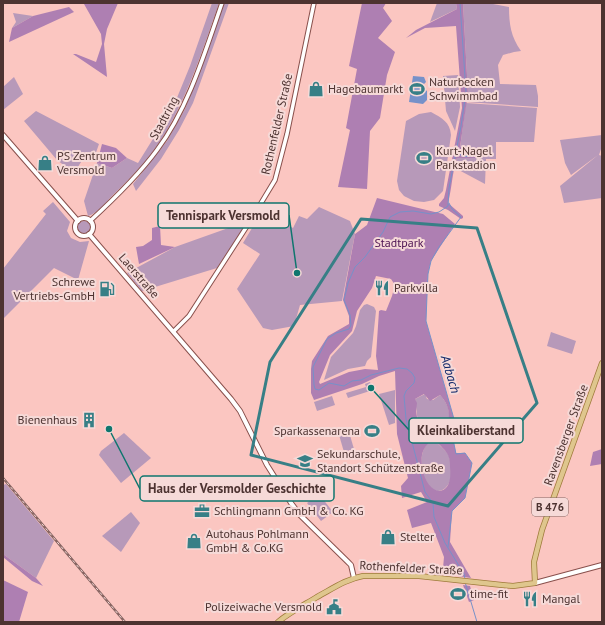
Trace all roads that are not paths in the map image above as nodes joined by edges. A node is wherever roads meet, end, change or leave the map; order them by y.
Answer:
1 (222, 3) edge
2 (314, 3) edge
3 (3, 135) edge
4 (78, 221) junction
5 (90, 221) junction
6 (90, 234) junction
7 (174, 331) junction
8 (602, 363) edge
9 (602, 565) edge
10 (354, 578) junction
11 (535, 583) junction
12 (278, 622) edge

1 - 5 street, Stadtring
2 - 7 street, Rothenfelder Straße
3 - 4 main road
4 - 5 main road
4 - 6 main road
5 - 6 main road
6 - 7 main road, Laerstraße
7 - 10 main road, Rothenfelder Straße
8 - 11 main road, Ravensberger Straße / B 476
9 - 11 main road
10 - 11 main road, Rothenfelder Straße
10 - 12 main road

